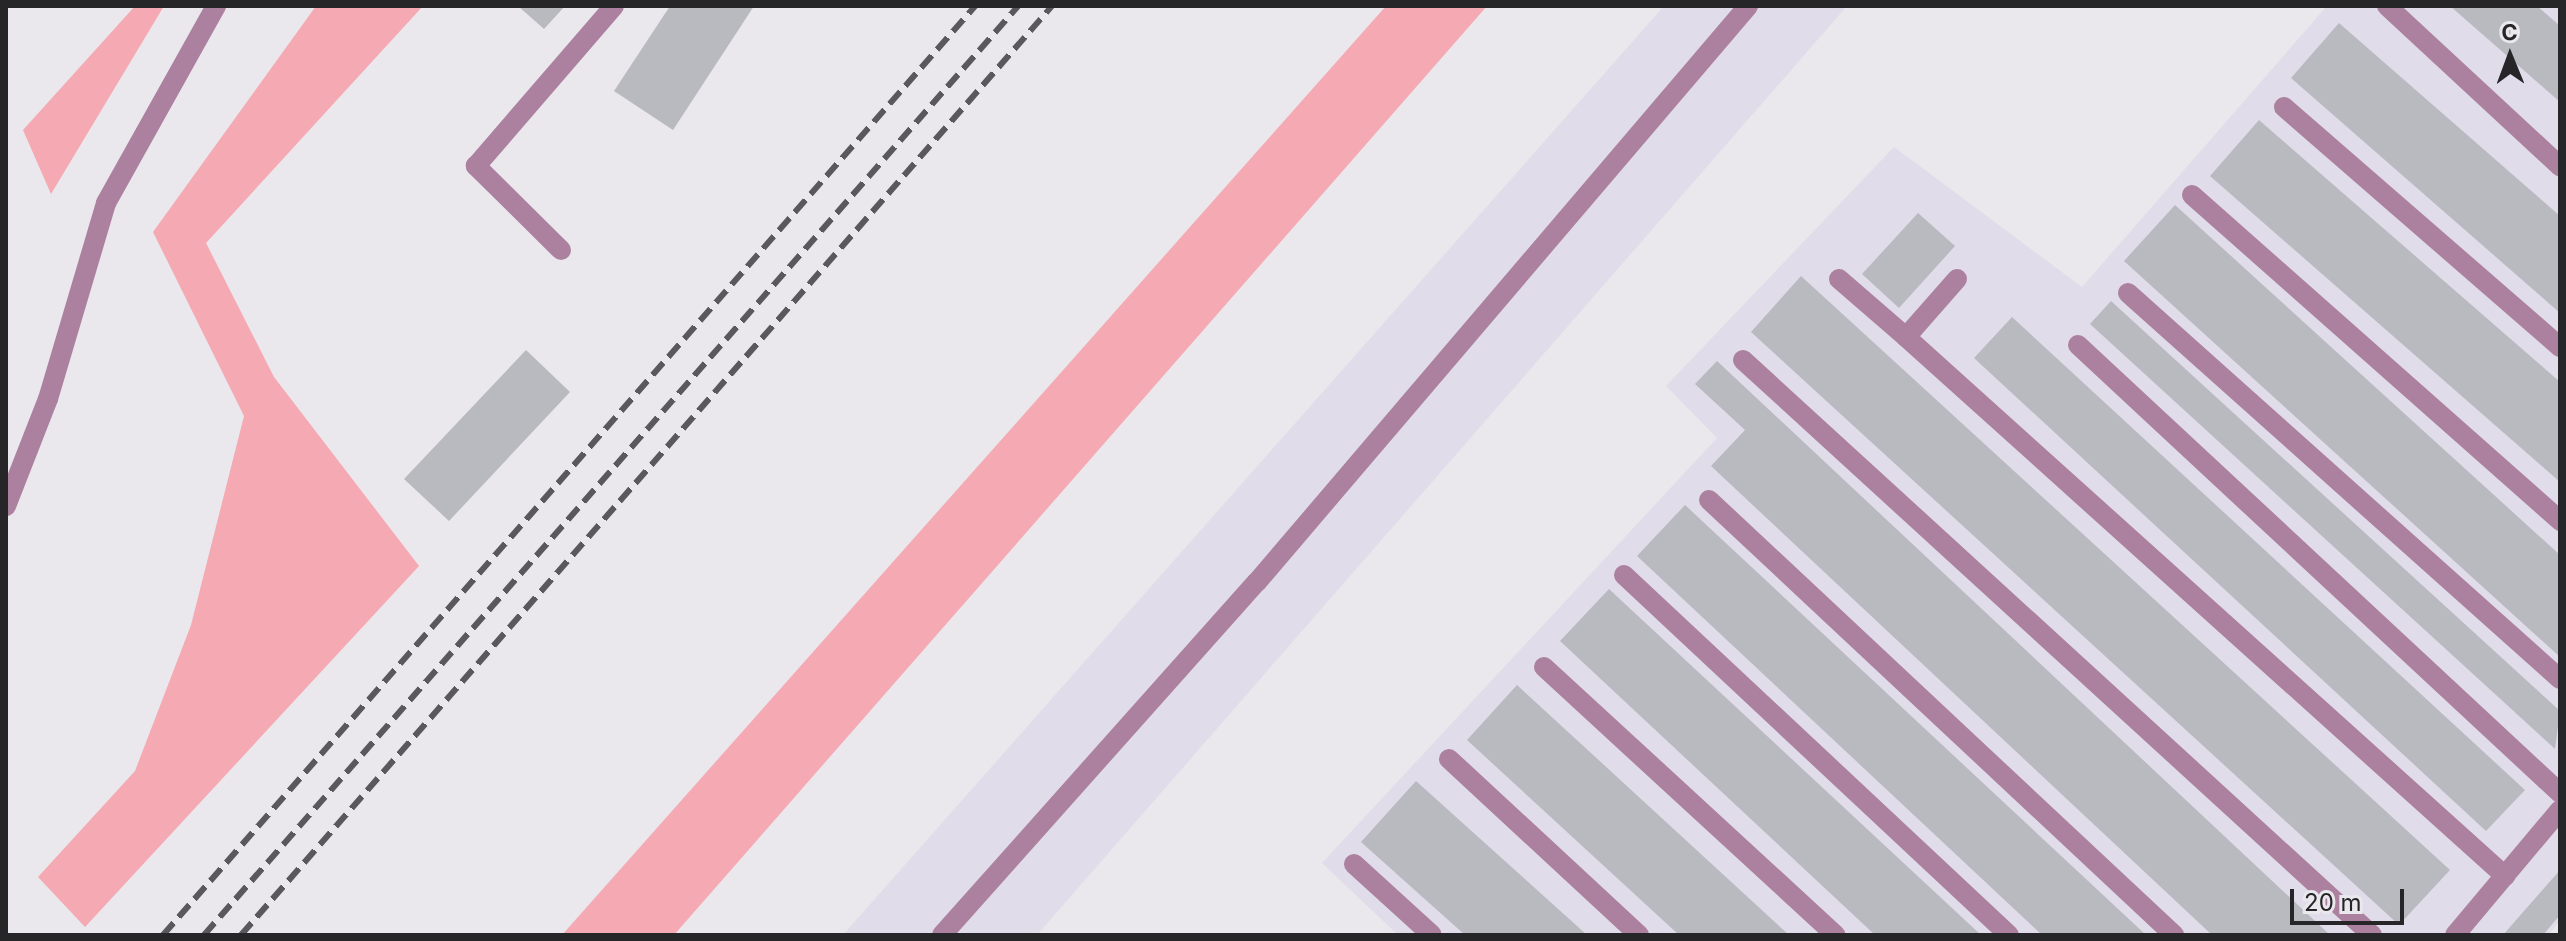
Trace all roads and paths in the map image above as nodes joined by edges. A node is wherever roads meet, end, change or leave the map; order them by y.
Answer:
1 (216, 6) edge
2 (614, 6) edge
3 (1748, 6) edge
4 (2387, 6) edge
5 (2284, 107) dead end
6 (2560, 166) edge
7 (2192, 195) dead end
8 (561, 250) dead end
9 (1839, 279) dead end
10 (1957, 279) dead end
11 (2128, 293) dead end
12 (1906, 337) junction
13 (2078, 345) dead end
14 (2560, 347) edge
15 (1743, 360) dead end
16 (15, 468) edge
17 (1709, 500) dead end
18 (6, 506) edge
19 (2560, 521) edge
20 (1624, 575) dead end
21 (1544, 667) dead end
22 (2560, 679) edge
23 (1449, 759) dead end
24 (2560, 793) edge
25 (2560, 810) edge
26 (1354, 864) dead end
27 (2505, 876) junction
28 (942, 935) edge
29 (1432, 935) edge
30 (1639, 935) edge
31 (1835, 935) edge
32 (2009, 935) edge
33 (2174, 935) edge
34 (2372, 935) edge
35 (2455, 935) edge

1 - 16 street
2 - 8 street
3 - 28 street
4 - 6 street
5 - 14 street
7 - 19 street
9 - 12 street
10 - 12 street
11 - 22 street
12 - 27 street
13 - 24 street
15 - 34 street
16 - 18 street
17 - 33 street
20 - 32 street
21 - 31 street
23 - 30 street
25 - 27 street
26 - 29 street
27 - 35 street

